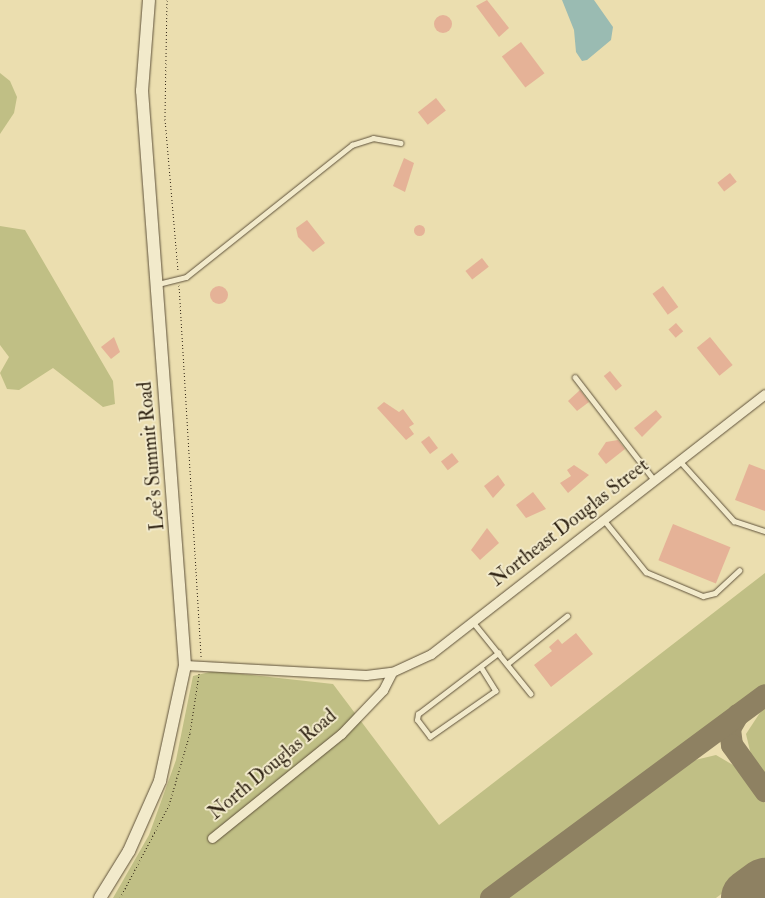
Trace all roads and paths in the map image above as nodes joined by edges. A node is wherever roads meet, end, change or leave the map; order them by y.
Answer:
1 (149, 0) edge
2 (401, 144) dead end
3 (157, 284) junction
4 (575, 377) dead end
5 (765, 394) edge
6 (680, 461) junction
7 (655, 480) junction
8 (604, 520) junction
9 (765, 531) edge
10 (739, 571) dead end
11 (567, 616) dead end
12 (474, 622) junction
13 (498, 653) junction
14 (507, 664) junction
15 (184, 665) junction
16 (480, 667) junction
17 (392, 672) junction
18 (531, 694) dead end
19 (212, 838) dead end
20 (102, 896) edge

1 - 3 main road, Lee's Summit Road
2 - 3 lane
3 - 15 main road, Lee's Summit Road
4 - 7 lane
5 - 6 street, Northeast Douglas Street
6 - 7 street, Northeast Douglas Street
6 - 9 lane
7 - 8 street, Northeast Douglas Street
8 - 10 lane
8 - 12 street, Northeast Douglas Street
11 - 14 lane
12 - 13 lane
12 - 17 street, Northeast Douglas Street
13 - 14 lane
13 - 16 lane
14 - 18 lane
15 - 17 street, Northeast Douglas Street
15 - 20 main road, Lee's Summit Road
16 - 16 lane
17 - 19 street, North Douglas Road

